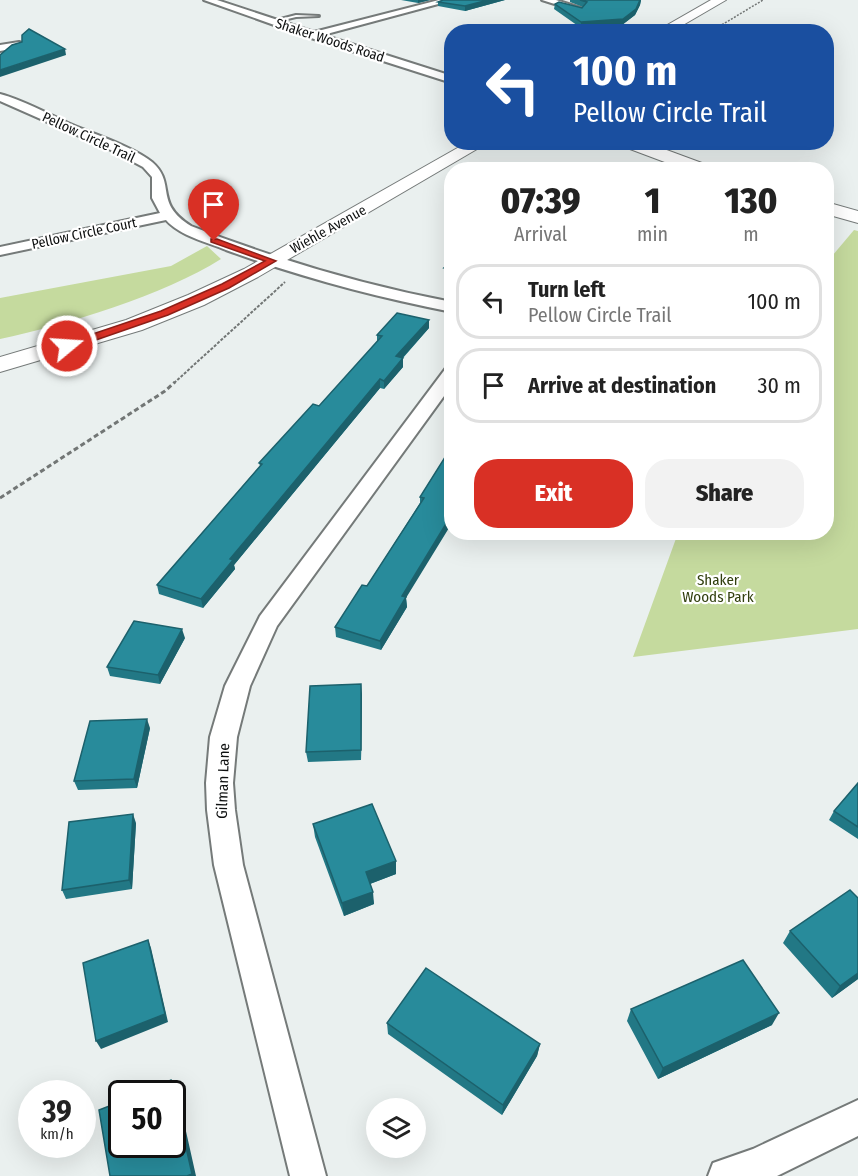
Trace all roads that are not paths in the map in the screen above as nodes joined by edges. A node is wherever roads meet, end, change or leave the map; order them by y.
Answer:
1 (208, 0) edge
2 (449, 0) edge
3 (546, 0) edge
4 (720, 0) edge
5 (733, 5) dead end
6 (580, 9) edge
7 (316, 16) dead end
8 (271, 21) junction
9 (676, 24) edge
10 (699, 24) edge
11 (311, 35) junction
12 (19, 45) edge
13 (0, 48) edge
14 (444, 76) edge
15 (0, 97) edge
16 (444, 146) edge
17 (468, 150) edge
18 (650, 150) edge
19 (447, 162) edge
20 (682, 162) edge
21 (444, 164) edge
22 (834, 210) edge
23 (168, 214) junction
24 (858, 217) edge
25 (0, 251) edge
26 (250, 253) junction
27 (272, 261) junction
28 (444, 305) edge
29 (0, 348) edge
30 (0, 365) edge
31 (444, 383) edge
32 (858, 1118) edge
33 (308, 1176) edge
34 (726, 1176) edge

1 - 8 street, Shaker Woods Road
2 - 11 street
3 - 6 street
4 - 9 main road
5 - 10 main road
7 - 8 lane
8 - 11 street, Shaker Woods Road
11 - 14 street, Shaker Woods Road
12 - 13 street
15 - 23 street, Pellow Circle Trail
16 - 26 main road, Wiehle Avenue
17 - 19 main road, Wiehle Avenue
18 - 20 main road
21 - 27 main road, Wiehle Avenue
22 - 24 main road
23 - 25 street, Pellow Circle Court
23 - 26 street
26 - 27 street
26 - 29 main road, Wiehle Avenue
27 - 28 street
27 - 30 main road, Wiehle Avenue
31 - 33 street, Gilman Lane
32 - 34 street

